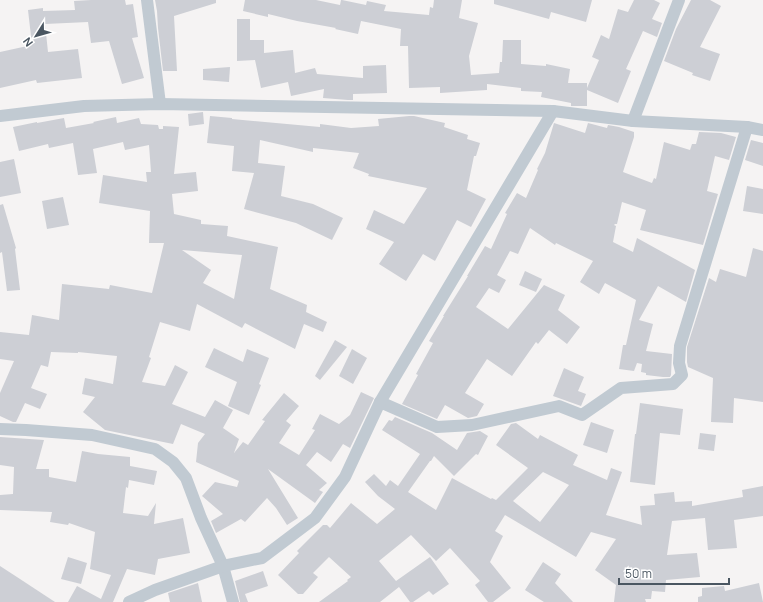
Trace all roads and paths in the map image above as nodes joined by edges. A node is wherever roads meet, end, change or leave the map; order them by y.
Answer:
1 (147, 0) edge
2 (679, 0) edge
3 (160, 104) junction
4 (553, 111) junction
5 (0, 116) edge
6 (633, 121) junction
7 (747, 128) junction
8 (763, 130) edge
9 (380, 402) junction
10 (0, 429) edge
11 (223, 566) junction
12 (129, 602) edge
13 (233, 602) edge

1 - 3 street
2 - 6 street
3 - 4 street
3 - 5 street
4 - 6 street
4 - 9 street
6 - 7 street
7 - 8 street
7 - 9 street
9 - 11 street
10 - 11 street
11 - 12 street
11 - 13 street

